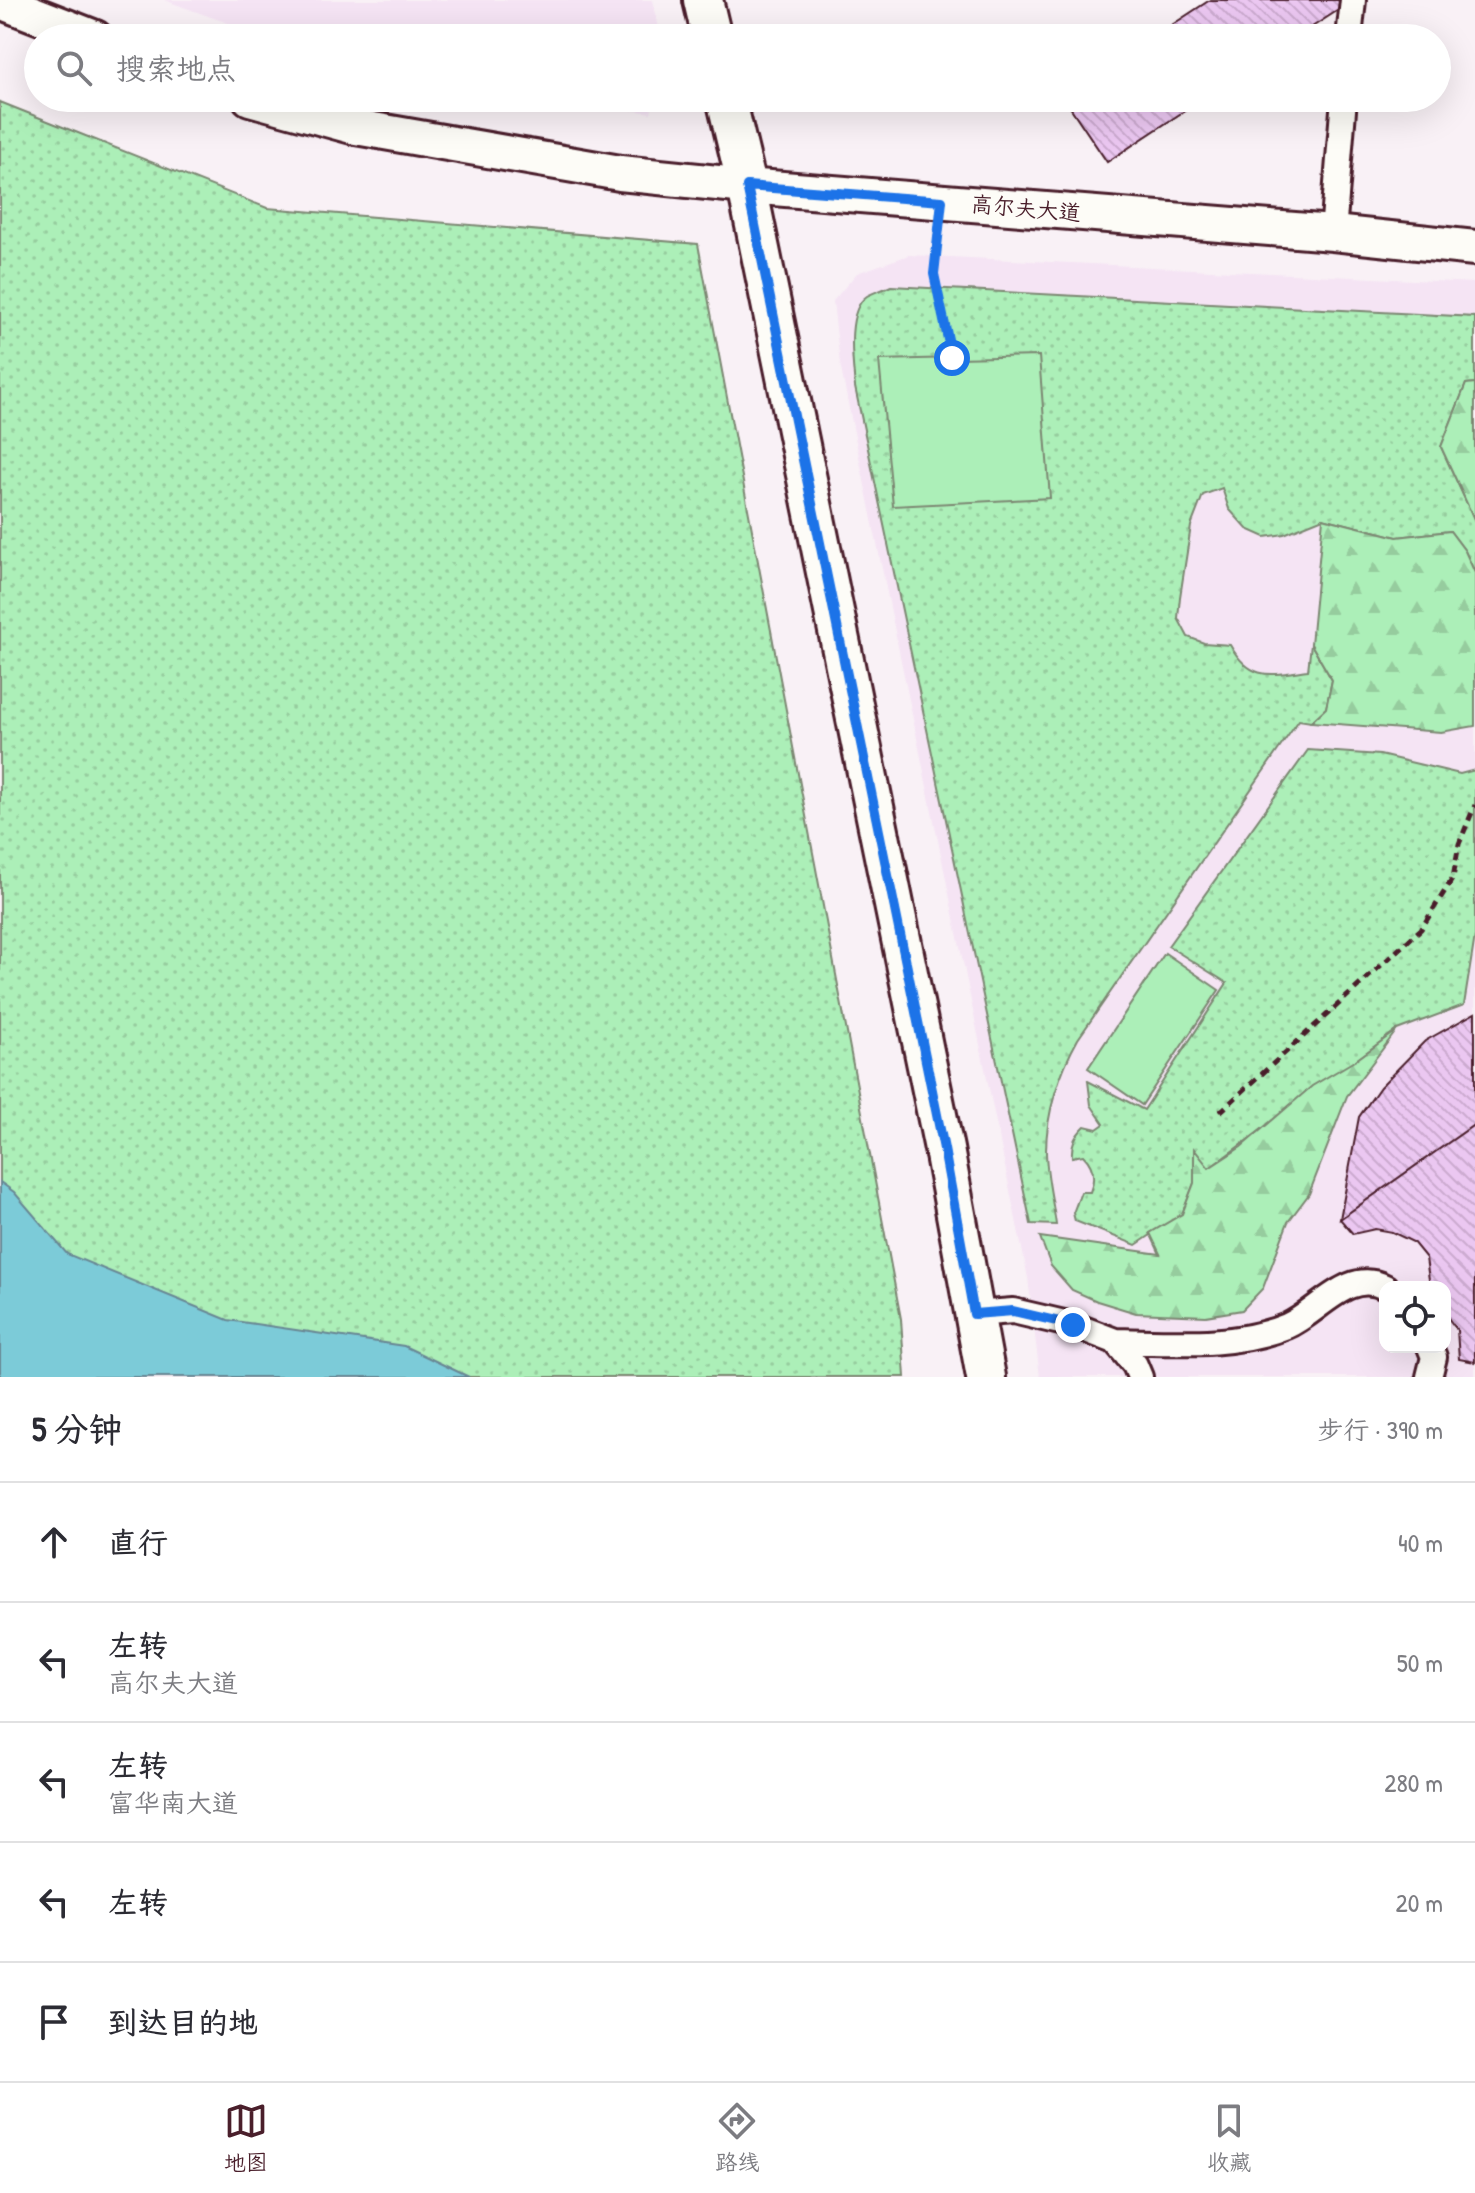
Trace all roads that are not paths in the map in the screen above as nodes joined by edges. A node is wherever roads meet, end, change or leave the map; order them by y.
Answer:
1 (703, 0) edge
2 (1353, 0) edge
3 (0, 1) edge
4 (59, 24) edge
5 (709, 24) edge
6 (1350, 24) edge
7 (301, 112) edge
8 (729, 112) edge
9 (1343, 112) edge
10 (747, 186) junction
11 (1333, 233) junction
12 (1475, 248) edge
13 (1379, 1284) edge
14 (974, 1314) junction
15 (1115, 1341) junction
16 (1432, 1353) edge
17 (986, 1377) edge
18 (1140, 1377) edge
19 (1429, 1377) edge

1 - 5 main road
2 - 6 street
3 - 4 main road
7 - 10 main road, 高尔夫大道
8 - 10 main road
9 - 11 street
10 - 11 main road, 高尔夫大道
10 - 14 main road
11 - 12 main road, 高尔夫大道
13 - 15 street
14 - 15 street
14 - 17 main road
15 - 18 street
16 - 19 street

